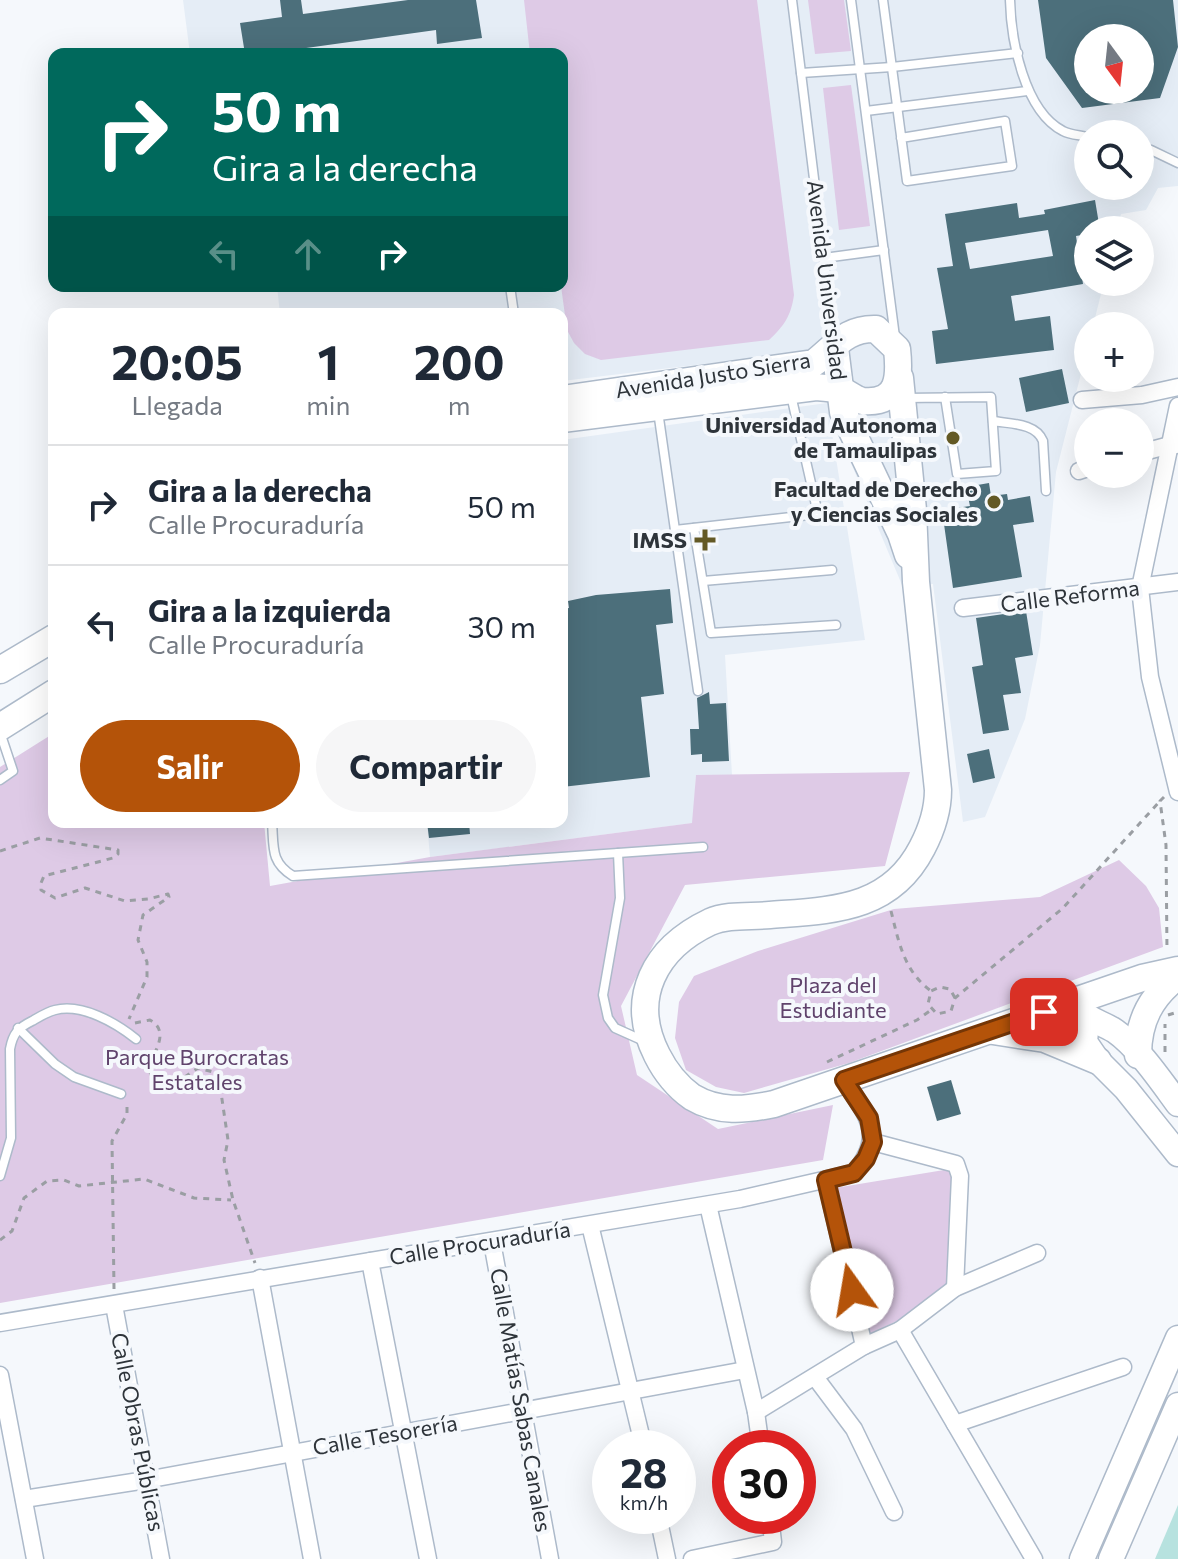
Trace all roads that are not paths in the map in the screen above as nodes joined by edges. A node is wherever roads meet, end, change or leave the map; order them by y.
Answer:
1 (792, 0) edge
2 (851, 0) edge
3 (883, 0) edge
4 (1010, 0) edge
5 (1018, 53) junction
6 (860, 67) junction
7 (892, 67) junction
8 (801, 73) junction
9 (1027, 91) junction
10 (897, 107) junction
11 (866, 111) junction
12 (1074, 134) edge
13 (901, 138) junction
14 (1154, 151) edge
15 (1178, 163) edge
16 (884, 250) junction
17 (824, 258) junction
18 (835, 348) junction
19 (897, 349) junction
20 (1178, 387) edge
21 (901, 388) junction
22 (789, 390) junction
23 (840, 390) junction
24 (945, 397) junction
25 (568, 398) edge
26 (1082, 400) dead end
27 (1178, 406) edge
28 (658, 407) junction
29 (568, 418) edge
30 (993, 421) junction
31 (1174, 445) edge
32 (1154, 450) edge
33 (1046, 491) dead end
34 (694, 528) junction
35 (675, 530) junction
36 (832, 570) dead end
37 (703, 581) junction
38 (916, 582) junction
39 (1178, 582) edge
40 (1140, 588) junction
41 (963, 608) dead end
42 (836, 625) dead end
43 (48, 642) edge
44 (0, 670) edge
45 (698, 691) dead end
46 (48, 697) edge
47 (0, 729) edge
48 (0, 780) edge
49 (1177, 788) edge
50 (273, 828) edge
51 (703, 847) dead end
52 (618, 853) junction
53 (1174, 972) edge
54 (1079, 1011) junction
55 (18, 1028) junction
56 (990, 1030) junction
57 (136, 1039) dead end
58 (652, 1045) junction
59 (1138, 1055) junction
60 (1098, 1061) junction
61 (844, 1080) junction
62 (121, 1094) road end
63 (1178, 1104) edge
64 (873, 1142) junction
65 (1178, 1154) edge
66 (0, 1176) edge
67 (826, 1180) junction
68 (708, 1205) junction
69 (590, 1225) junction
70 (492, 1242) junction
71 (1037, 1253) dead end
72 (370, 1261) junction
73 (260, 1278) junction
74 (955, 1288) junction
75 (114, 1305) junction
76 (0, 1323) edge
77 (900, 1330) junction
78 (1178, 1338) edge
79 (864, 1346) junction
80 (1123, 1367) dead end
81 (745, 1370) junction
82 (0, 1375) edge
83 (815, 1377) junction
84 (632, 1393) junction
85 (1178, 1405) edge
86 (523, 1410) junction
87 (756, 1412) junction
88 (955, 1424) junction
89 (640, 1430) edge
90 (758, 1430) edge
91 (403, 1431) junction
92 (292, 1451) junction
93 (146, 1480) junction
94 (24, 1499) junction
95 (894, 1512) dead end
96 (662, 1534) edge
97 (772, 1534) edge
98 (35, 1559) edge
99 (161, 1559) edge
100 (312, 1559) edge
101 (428, 1559) edge
102 (550, 1559) edge
103 (667, 1559) edge
104 (692, 1559) edge
105 (1034, 1559) edge
106 (1082, 1559) edge
107 (1111, 1559) edge

1 - 8 lane, Avenida Universidad
2 - 6 lane
3 - 7 lane
4 - 5 lane
5 - 7 lane
5 - 9 lane
6 - 7 lane
6 - 8 lane
6 - 11 lane
7 - 10 lane
8 - 17 lane, Avenida Universidad
9 - 10 lane
9 - 12 lane
10 - 11 lane
10 - 13 lane
11 - 16 lane
13 - 13 lane
14 - 15 lane
16 - 17 lane
16 - 19 lane
17 - 18 lane, Avenida Universidad
18 - 19 main road, Avenida Justo Sierra
18 - 23 main road, Avenida Universidad
18 - 25 main road, Avenida Justo Sierra
19 - 21 main road
20 - 26 street
21 - 23 main road, Avenida Justo Sierra
21 - 24 lane
21 - 38 main road
22 - 23 main road, Avenida Justo Sierra
22 - 28 main road, Avenida Justo Sierra
22 - 34 lane
23 - 38 main road, Avenida Universidad
24 - 30 lane
24 - 30 lane
27 - 31 street
28 - 29 main road, Avenida Justo Sierra
28 - 35 lane
30 - 33 lane
31 - 32 street
31 - 40 street
34 - 35 lane
34 - 37 lane
35 - 45 lane
36 - 37 lane
37 - 42 lane
38 - 58 main road
39 - 40 street, Calle Reforma
40 - 41 street, Calle Reforma
40 - 49 street
43 - 44 main road
46 - 47 main road
47 - 48 lane
50 - 52 lane
51 - 52 lane
52 - 58 lane
53 - 54 main road
53 - 59 main road
54 - 56 main road
54 - 59 main road
54 - 60 main road
55 - 57 lane
55 - 62 lane
55 - 66 lane
56 - 60 main road
56 - 61 main road
58 - 61 main road
59 - 63 main road
60 - 65 main road
61 - 64 street
64 - 67 street, Calle Procuraduría
64 - 74 street
67 - 68 street, Calle Procuraduría
67 - 79 street
68 - 69 street, Calle Procuraduría
68 - 81 street
69 - 70 street, Calle Procuraduría
69 - 84 street
70 - 72 street, Calle Procuraduría
70 - 86 street, Calle Matías Sabas Canales
71 - 74 street
72 - 73 street, Calle Procuraduría
72 - 91 street
73 - 75 street, Calle Procuraduría
73 - 92 street
74 - 77 street
75 - 76 street, Calle Procuraduría
75 - 93 street, Calle Obras Públicas
77 - 79 street
77 - 88 street
78 - 106 main road
79 - 83 street
80 - 88 street
81 - 84 street, Calle Tesorería
81 - 87 street
82 - 94 street
83 - 87 street
83 - 95 street
84 - 86 street, Calle Tesorería
84 - 89 street
85 - 107 main road
86 - 91 street, Calle Tesorería
86 - 102 street, Calle Matías Sabas Canales
87 - 90 street
88 - 105 street
91 - 92 street, Calle Tesorería
91 - 101 street
92 - 93 street, Calle Tesorería
92 - 100 street
93 - 94 street, Calle Tesorería
93 - 99 street, Calle Obras Públicas
94 - 98 street
96 - 103 street
97 - 104 street

